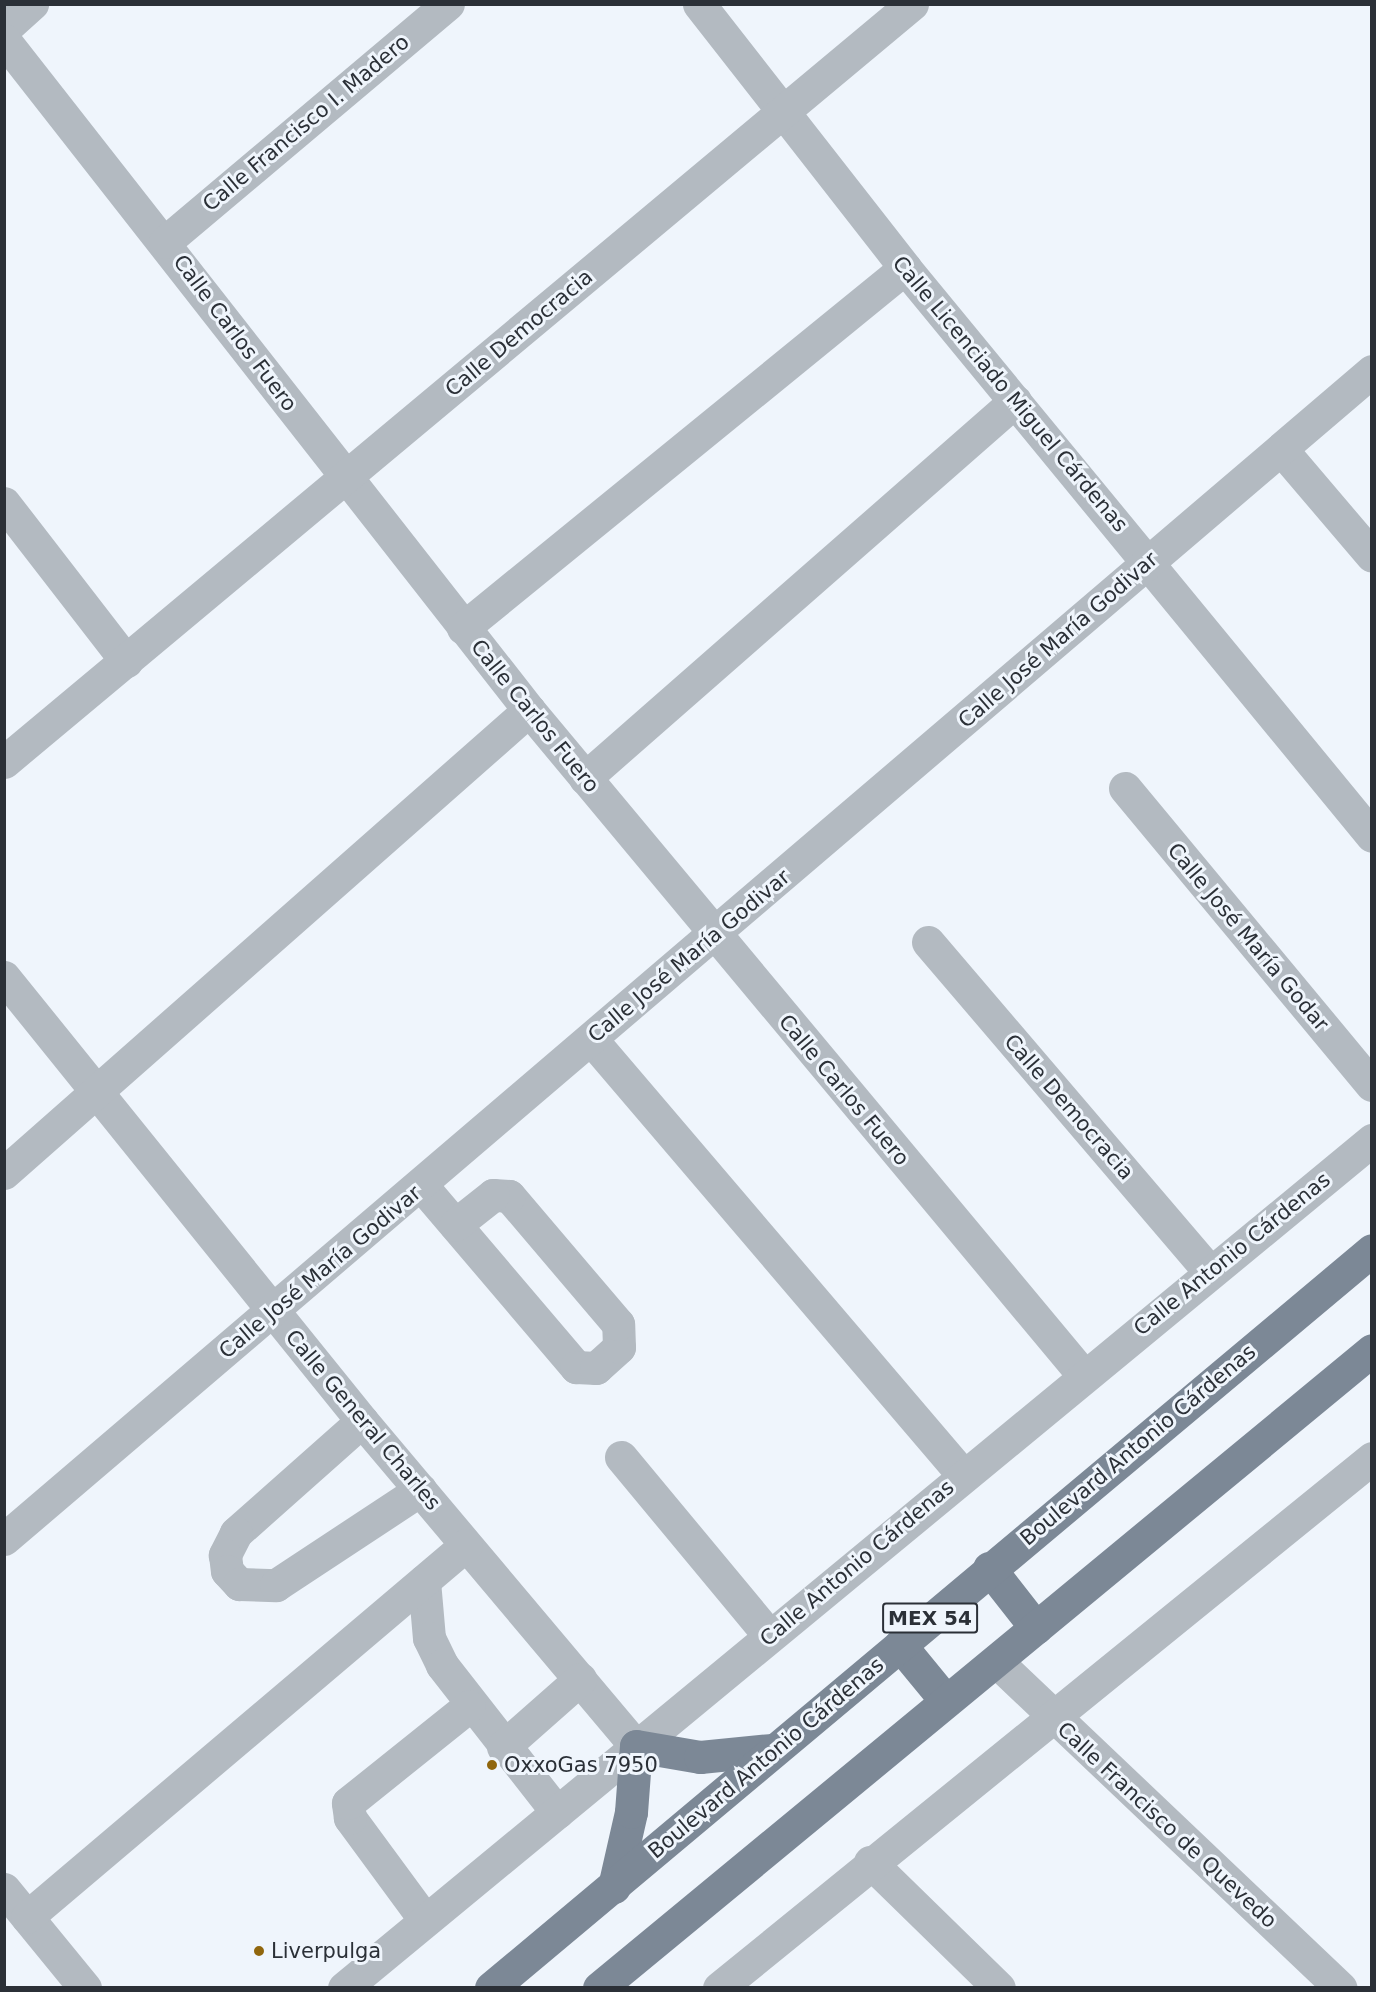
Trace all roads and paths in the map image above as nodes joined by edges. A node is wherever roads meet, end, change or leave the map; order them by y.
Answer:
1 (32, 4) edge
2 (448, 4) edge
3 (699, 4) edge
4 (912, 4) edge
5 (4, 29) edge
6 (4, 40) edge
7 (784, 113) junction
8 (165, 242) junction
9 (905, 267) junction
10 (1371, 371) edge
11 (1016, 401) junction
12 (1281, 449) junction
13 (346, 478) junction
14 (4, 503) edge
15 (1371, 556) edge
16 (1149, 562) junction
17 (463, 628) junction
18 (126, 661) junction
19 (529, 710) junction
20 (4, 762) edge
21 (585, 778) junction
22 (1125, 788) dead end
23 (1371, 836) edge
24 (714, 934) junction
25 (928, 942) dead end
26 (4, 976) edge
27 (591, 1039) junction
28 (1371, 1085) edge
29 (97, 1092) junction
30 (1371, 1140) edge
31 (4, 1173) edge
32 (422, 1186) junction
33 (455, 1225) junction
34 (1371, 1250) edge
35 (1210, 1272) junction
36 (273, 1311) junction
37 (1371, 1350) edge
38 (1084, 1376) junction
39 (362, 1420) junction
40 (621, 1457) dead end
41 (1371, 1458) edge
42 (963, 1475) junction
43 (420, 1490) junction
44 (4, 1539) edge
45 (466, 1545) junction
46 (990, 1568) junction
47 (424, 1581) junction
48 (1036, 1628) junction
49 (769, 1635) junction
50 (900, 1645) junction
51 (996, 1661) junction
52 (580, 1679) junction
53 (946, 1701) junction
54 (469, 1706) junction
55 (1052, 1715) junction
56 (636, 1746) junction
57 (503, 1747) junction
58 (770, 1750) junction
59 (557, 1812) junction
60 (870, 1862) junction
61 (614, 1887) junction
62 (4, 1889) edge
63 (27, 1917) junction
64 (425, 1920) junction
65 (85, 1988) edge
66 (344, 1988) edge
67 (491, 1988) edge
68 (599, 1988) edge
69 (720, 1988) edge
70 (999, 1988) edge
71 (1340, 1988) edge

1 - 5 street
2 - 8 street, Calle Francisco I. Madero
3 - 7 street, Calle Licenciado Miguel Cárdenas
4 - 7 street, Calle Democracia
6 - 8 street, Calle Carlos Fuero
7 - 9 street, Calle Licenciado Miguel Cárdenas
7 - 13 street, Calle Democracia
8 - 13 street, Calle Carlos Fuero
9 - 11 street, Calle Licenciado Miguel Cárdenas
9 - 17 street
10 - 12 street, Calle José María Godivar
11 - 16 street, Calle Licenciado Miguel Cárdenas
11 - 21 street
12 - 15 street
12 - 16 street, Calle José María Godivar
13 - 17 street, Calle Carlos Fuero
13 - 18 street, Calle Democracia
14 - 18 street
16 - 23 street, Calle Licenciado Miguel Cárdenas
16 - 24 street, Calle José María Godivar
17 - 19 street, Calle Carlos Fuero
18 - 20 street, Calle Democracia
19 - 21 street, Calle Carlos Fuero
19 - 29 street
21 - 24 street, Calle Carlos Fuero
22 - 28 street, Calle José María Godar
24 - 27 street, Calle José María Godivar
24 - 38 street, Calle Carlos Fuero
25 - 35 street, Calle Democracia
26 - 29 street, Calle General Charles
27 - 32 street, Calle José María Godivar
27 - 42 street
29 - 31 street
29 - 36 street, Calle General Charles
30 - 35 street, Calle Antonio Cárdenas
32 - 33 street
32 - 36 street, Calle José María Godivar
33 - 33 street
34 - 46 main road, Boulevard Antonio Cárdenas / MEX 54
35 - 38 street, Calle Antonio Cárdenas
36 - 39 street, Calle General Charles
36 - 44 street, Calle José María Godivar
37 - 48 main road, MEX 54
38 - 42 street, Calle Antonio Cárdenas
39 - 43 street, Calle General Charles
39 - 43 street
40 - 49 street
41 - 55 street
42 - 49 street, Calle Antonio Cárdenas
43 - 45 street, Calle General Charles
45 - 47 street
45 - 52 street, Calle General Charles
46 - 48 main road
46 - 50 main road, Boulevard Antonio Cárdenas / MEX 54
47 - 54 street
47 - 63 street
48 - 51 main road, MEX 54
49 - 56 street, Calle Antonio Cárdenas
50 - 53 main road
50 - 58 main road, Boulevard Antonio Cárdenas / MEX 54
51 - 53 main road, MEX 54
51 - 55 street, Calle Francisco de Quevedo
52 - 56 street, Calle General Charles
52 - 57 street
53 - 68 main road, MEX 54
54 - 57 street
54 - 64 street
55 - 60 street
55 - 71 street, Calle Francisco de Quevedo
56 - 58 main road
56 - 59 street, Calle Antonio Cárdenas
56 - 61 main road
57 - 59 street
58 - 61 main road, Boulevard Antonio Cárdenas / MEX 54
59 - 64 street, Calle Antonio Cárdenas
60 - 69 street
60 - 70 street
61 - 67 main road, Boulevard Antonio Cárdenas / MEX 54
62 - 63 street
63 - 65 street
64 - 66 street, Calle Antonio Cárdenas

